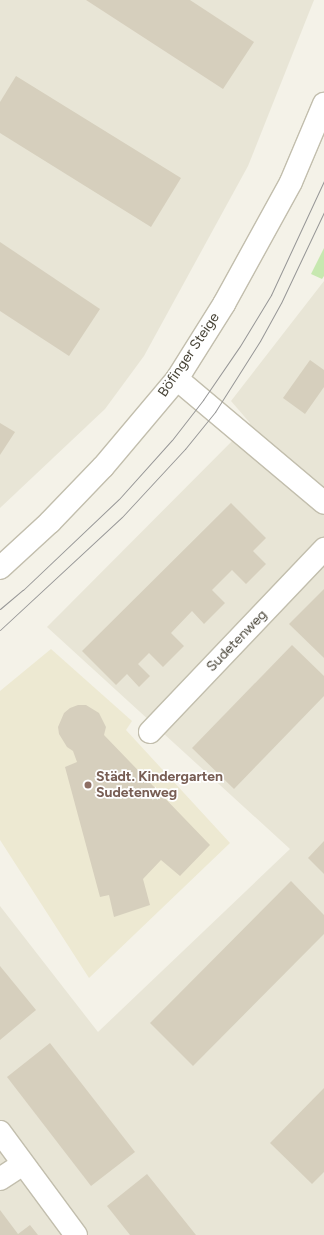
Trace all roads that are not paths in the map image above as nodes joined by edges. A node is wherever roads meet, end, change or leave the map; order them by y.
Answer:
1 (324, 104) edge
2 (177, 379) junction
3 (324, 503) edge
4 (324, 549) edge
5 (0, 568) edge
6 (150, 732) dead end
7 (0, 1132) edge
8 (23, 1164) junction
9 (0, 1179) edge
10 (76, 1235) edge

1 - 2 street, Böfinger Steige
2 - 3 street
2 - 5 street, Böfinger Steige
4 - 6 street, Sudetenweg
7 - 8 street
8 - 9 street
8 - 10 street

